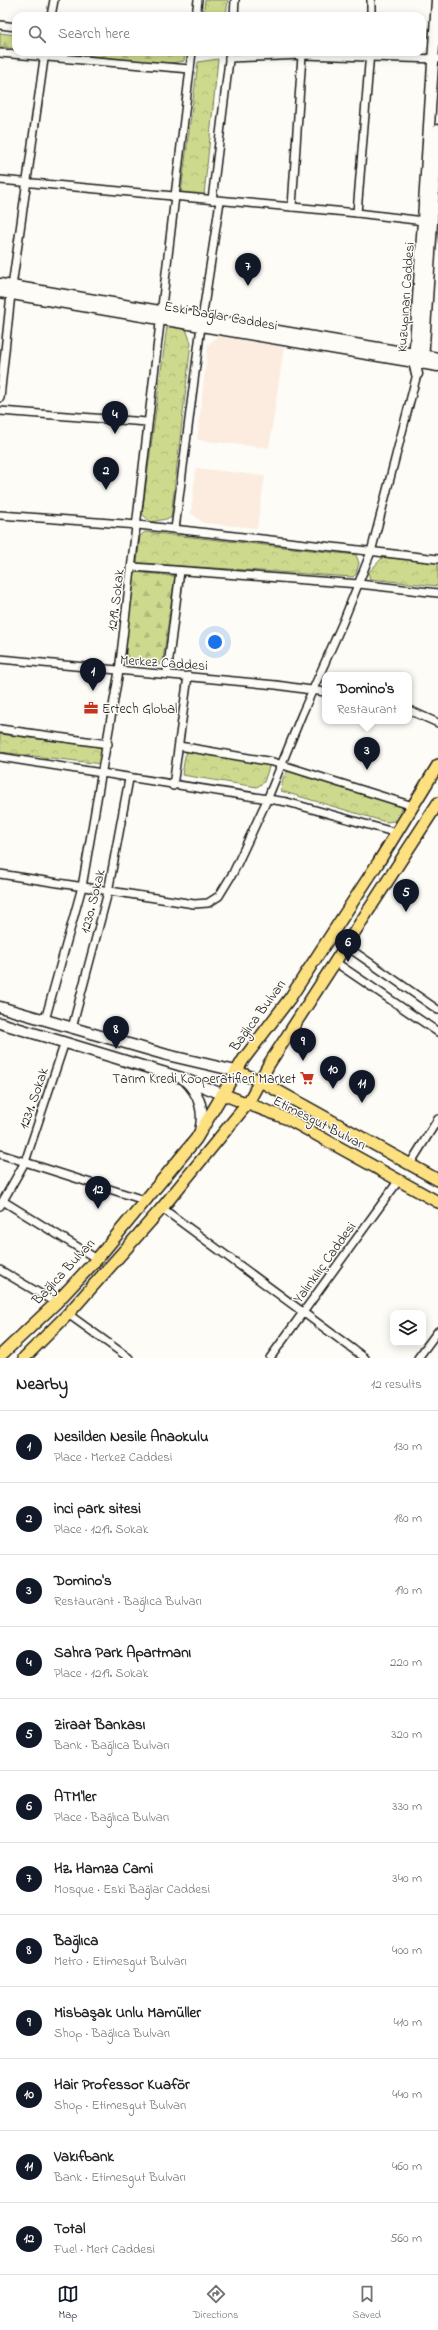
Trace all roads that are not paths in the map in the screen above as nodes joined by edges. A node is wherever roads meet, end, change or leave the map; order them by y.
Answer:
1 (54, 0) edge
2 (198, 0) edge
3 (235, 0) edge
4 (371, 0) edge
5 (437, 0) edge
6 (52, 12) edge
7 (196, 12) edge
8 (234, 12) edge
9 (371, 12) edge
10 (0, 25) edge
11 (12, 26) edge
12 (0, 54) edge
13 (12, 54) edge
14 (44, 56) edge
15 (54, 56) edge
16 (192, 56) edge
17 (230, 56) edge
18 (302, 56) edge
19 (370, 56) edge
20 (396, 56) edge
21 (436, 59) edge
22 (190, 69) junction
23 (438, 130) edge
24 (0, 180) edge
25 (26, 184) junction
26 (175, 197) junction
27 (212, 200) junction
28 (220, 201) junction
29 (292, 207) junction
30 (357, 213) junction
31 (424, 221) junction
32 (0, 284) edge
33 (11, 290) junction
34 (0, 292) edge
35 (160, 315) junction
36 (202, 322) junction
37 (438, 358) edge
38 (419, 359) junction
39 (438, 366) edge
40 (417, 374) joint
41 (0, 398) edge
42 (0, 411) edge
43 (148, 422) junction
44 (0, 515) edge
45 (138, 525) junction
46 (175, 529) junction
47 (371, 552) junction
48 (438, 559) edge
49 (133, 567) junction
50 (180, 571) junction
51 (359, 584) junction
52 (438, 593) edge
53 (0, 659) edge
54 (120, 671) junction
55 (167, 674) junction
56 (188, 676) junction
57 (312, 691) junction
58 (322, 692) edge
59 (412, 711) edge
60 (438, 723) edge
61 (0, 729) edge
62 (108, 744) junction
63 (179, 746) junction
64 (0, 757) edge
65 (282, 765) junction
66 (438, 766) edge
67 (104, 772) junction
68 (130, 779) junction
69 (173, 786) junction
70 (267, 800) junction
71 (438, 803) edge
72 (413, 806) junction
73 (397, 833) junction
74 (0, 874) edge
75 (82, 887) junction
76 (108, 892) junction
77 (346, 946) junction
78 (335, 962) junction
79 (0, 1007) edge
80 (438, 1010) edge
81 (45, 1020) junction
82 (0, 1023) edge
83 (72, 1028) junction
84 (438, 1032) edge
85 (65, 1042) junction
86 (236, 1071) junction
87 (182, 1078) junction
88 (260, 1081) junction
89 (222, 1094) junction
90 (248, 1103) junction
91 (438, 1119) edge
92 (196, 1139) junction
93 (0, 1154) edge
94 (25, 1162) junction
95 (410, 1164) junction
96 (399, 1180) junction
97 (438, 1180) edge
98 (147, 1201) junction
99 (438, 1202) edge
100 (2, 1203) edge
101 (162, 1208) junction
102 (97, 1259) junction
103 (0, 1270) edge
104 (56, 1303) junction
105 (303, 1313) junction
106 (68, 1314) junction
107 (438, 1331) edge
108 (0, 1356) edge
109 (24, 1358) edge
110 (129, 1358) edge
111 (270, 1358) edge
112 (365, 1358) edge
113 (418, 1358) edge

1 - 6 street
2 - 7 street
3 - 8 street
4 - 9 street
5 - 21 street, Kuzupınarı Caddesi
10 - 11 street
12 - 13 street
14 - 25 street
15 - 22 street
16 - 22 street, 1219. Sokak
17 - 27 street
18 - 29 street
19 - 30 street
20 - 21 street
21 - 31 street, Kuzupınarı Caddesi
22 - 26 street, 1219. Sokak
23 - 38 street, Kuzupınarı Caddesi
24 - 25 street
25 - 26 street
25 - 33 street
26 - 27 street
26 - 35 street, 1219. Sokak
27 - 28 street
28 - 29 street
28 - 36 street
29 - 30 street
30 - 31 street
31 - 38 street, Kuzupınarı Caddesi
32 - 33 street
33 - 34 street, Eski Bağlar Caddesi
33 - 35 street, Eski Bağlar Caddesi
33 - 41 street
35 - 36 street, Eski Bağlar Caddesi
35 - 43 street, 1219. Sokak
36 - 38 street, Eski Bağlar Caddesi
36 - 46 street
37 - 38 street
38 - 39 street, Eski Bağlar Caddesi
38 - 40 street, Kuzupınarı Caddesi
40 - 47 street
42 - 43 street
43 - 45 street, 1219. Sokak
44 - 45 street
45 - 46 street
45 - 49 street, 1219. Sokak
46 - 47 street
47 - 48 street
47 - 51 street
49 - 50 street
49 - 54 street, 1219. Sokak
50 - 51 street
50 - 55 street
51 - 52 street
51 - 57 street
53 - 54 street, Merkez Caddesi
54 - 55 street, Merkez Caddesi
54 - 62 street, 1219. Sokak
55 - 56 street, Merkez Caddesi
56 - 57 street, Merkez Caddesi
56 - 63 street
57 - 58 street, Merkez Caddesi
57 - 65 street
59 - 60 street
61 - 62 street
62 - 67 street, 1219. Sokak
63 - 65 street
63 - 69 street
64 - 67 street
65 - 70 street
65 - 72 street
66 - 72 main road, Bağlıca Bulvarı
67 - 68 street
67 - 75 street, 1219. Sokak
68 - 69 street
68 - 76 street, 1230. Sokak
69 - 70 street
70 - 73 street
70 - 76 street
71 - 77 main road
72 - 73 main road, Bağlıca Bulvarı
73 - 86 main road, Bağlıca Bulvarı
74 - 75 street
75 - 76 street
75 - 81 street, 1219. Sokak
76 - 83 street, 1230. Sokak
77 - 78 main road
77 - 80 street
78 - 84 street
78 - 88 main road
79 - 81 street, Etimesgut Bulvarı
81 - 83 street, Etimesgut Bulvarı
82 - 85 street, Etimesgut Bulvarı
83 - 86 street, Etimesgut Bulvarı
85 - 87 street, Etimesgut Bulvarı
85 - 94 street, 1231. Sokak
86 - 88 main road, Etimesgut Bulvarı
86 - 89 main road, Bağlıca Bulvarı
87 - 89 street, Etimesgut Bulvarı
87 - 92 street
88 - 90 main road
88 - 95 main road, Etimesgut Bulvarı
89 - 90 main road, Etimesgut Bulvarı
89 - 92 main road, Bağlıca Bulvarı
90 - 96 main road, Etimesgut Bulvarı
90 - 101 main road
91 - 95 street
92 - 98 main road, Bağlıca Bulvarı
93 - 94 street
94 - 98 street
94 - 100 street, 1231. Sokak
95 - 97 main road, Etimesgut Bulvarı
96 - 99 main road, Etimesgut Bulvarı
96 - 105 street, Yalınkılıç Caddesi
98 - 102 main road, Bağlıca Bulvarı
100 - 102 street
101 - 105 street
101 - 106 main road
102 - 104 main road, Bağlıca Bulvarı
103 - 104 street
104 - 108 main road, Bağlıca Bulvarı
105 - 111 street, Yalınkılıç Caddesi
105 - 112 street
106 - 109 main road
106 - 110 street
107 - 113 street

